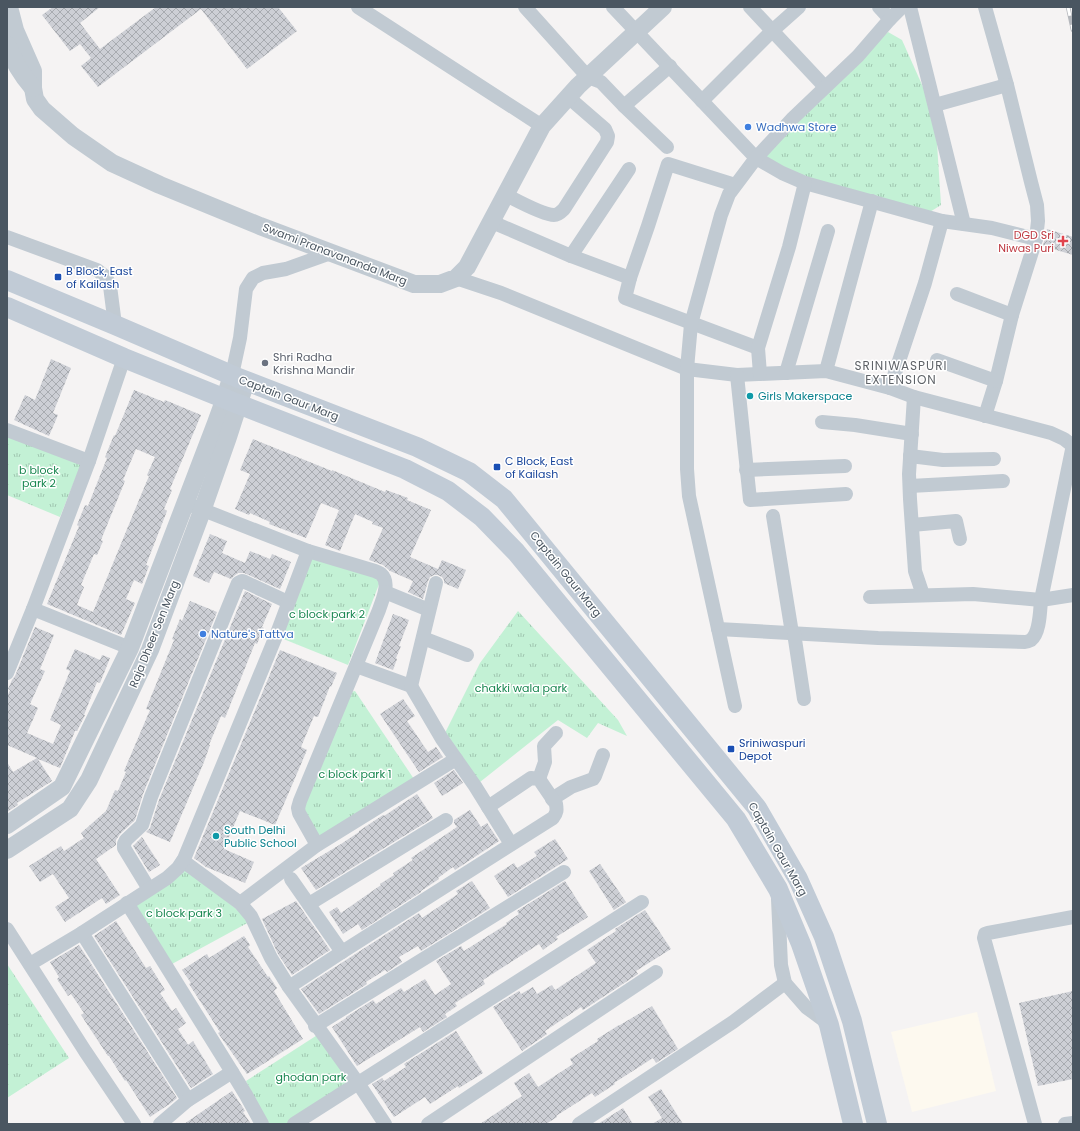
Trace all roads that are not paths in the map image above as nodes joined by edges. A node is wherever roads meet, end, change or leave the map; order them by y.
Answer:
1 (8, 7) edge
2 (358, 7) edge
3 (525, 7) edge
4 (613, 7) edge
5 (663, 7) edge
6 (750, 7) edge
7 (799, 7) edge
8 (879, 7) edge
9 (902, 7) edge
10 (910, 7) edge
11 (985, 7) edge
12 (890, 19) junction
13 (636, 31) junction
14 (772, 31) junction
15 (7, 45) edge
16 (670, 66) junction
17 (588, 77) junction
18 (1007, 85) junction
19 (825, 87) junction
20 (33, 88) junction
21 (568, 97) junction
22 (702, 101) junction
23 (935, 105) junction
24 (624, 106) junction
25 (542, 126) junction
26 (667, 146) dead end
27 (756, 158) junction
28 (629, 169) dead end
29 (805, 183) junction
30 (735, 185) junction
31 (506, 194) junction
32 (872, 201) junction
33 (942, 220) junction
34 (492, 222) junction
35 (964, 224) junction
36 (828, 231) dead end
37 (7, 237) edge
38 (1036, 239) junction
39 (331, 253) junction
40 (571, 256) junction
41 (456, 278) junction
42 (630, 278) junction
43 (7, 280) edge
44 (957, 294) dead end
45 (7, 307) edge
46 (1012, 315) junction
47 (690, 324) junction
48 (115, 325) junction
49 (758, 348) junction
50 (124, 358) junction
51 (937, 360) dead end
52 (687, 369) junction
53 (826, 370) junction
54 (786, 373) junction
55 (760, 374) junction
56 (737, 375) junction
57 (239, 378) junction
58 (996, 381) junction
59 (890, 388) junction
60 (914, 397) junction
61 (232, 401) junction
62 (985, 416) junction
63 (822, 422) dead end
64 (7, 430) edge
65 (912, 434) junction
66 (1073, 445) edge
67 (910, 456) junction
68 (994, 460) dead end
69 (89, 461) junction
70 (845, 466) dead end
71 (746, 470) junction
72 (1003, 481) dead end
73 (910, 486) junction
74 (846, 494) dead end
75 (185, 503) junction
76 (202, 511) junction
77 (773, 516) dead end
78 (912, 525) junction
79 (960, 539) dead end
80 (308, 551) junction
81 (436, 583) dead end
82 (385, 592) junction
83 (923, 595) junction
84 (1073, 595) edge
85 (870, 597) dead end
86 (1042, 600) junction
87 (288, 602) junction
88 (33, 608) junction
89 (429, 610) junction
90 (718, 629) junction
91 (793, 633) junction
92 (422, 638) junction
93 (130, 648) junction
94 (466, 655) dead end
95 (356, 666) junction
96 (7, 673) edge
97 (410, 686) junction
98 (804, 700) dead end
99 (735, 706) dead end
100 (556, 733) dead end
101 (603, 755) dead end
102 (456, 759) junction
103 (539, 779) junction
104 (552, 799) junction
105 (488, 807) junction
106 (446, 820) dead end
107 (7, 825) edge
108 (511, 844) junction
109 (317, 845) junction
110 (7, 850) edge
111 (183, 861) junction
112 (564, 872) dead end
113 (291, 879) dead end
114 (149, 889) junction
115 (778, 889) junction
116 (642, 902) dead end
117 (127, 903) junction
118 (240, 903) junction
119 (309, 904) junction
120 (1073, 917) edge
121 (7, 929) edge
122 (82, 933) junction
123 (342, 952) junction
124 (30, 964) junction
125 (656, 972) dead end
126 (786, 982) junction
127 (289, 987) junction
128 (829, 1025) junction
129 (315, 1026) junction
130 (232, 1072) junction
131 (358, 1083) junction
132 (188, 1100) junction
133 (1073, 1123) edge
134 (134, 1124) edge
135 (160, 1124) edge
136 (262, 1124) edge
137 (294, 1124) edge
138 (385, 1124) edge
139 (428, 1124) edge
140 (580, 1124) edge
141 (853, 1124) edge
142 (877, 1124) edge
143 (1035, 1124) edge
144 (1065, 1124) edge

1 - 20 street, Swami Pranavananda Marg
2 - 25 street
3 - 17 street
4 - 13 street
5 - 13 street, Swami Pranavananda Marg
6 - 14 street
7 - 14 street
8 - 12 street
9 - 12 street
10 - 23 street
11 - 18 street
12 - 19 street
13 - 16 street
13 - 17 street, Swami Pranavananda Marg
14 - 19 street
14 - 22 street
15 - 20 street, Swami Pranavananda Marg
16 - 22 street
16 - 24 street
17 - 21 street, Swami Pranavananda Marg
17 - 24 street
18 - 23 street
18 - 38 street
19 - 27 street
20 - 39 street, Swami Pranavananda Marg
21 - 25 street, Swami Pranavananda Marg
21 - 31 street
22 - 27 street
23 - 35 street
24 - 26 street
25 - 31 street, Swami Pranavananda Marg
27 - 29 street
27 - 30 street
28 - 40 street
29 - 32 street
29 - 49 street
30 - 42 street
30 - 47 street
31 - 34 street, Swami Pranavananda Marg
32 - 33 street
32 - 53 street
33 - 35 street
33 - 59 street
34 - 40 street
34 - 41 street, Swami Pranavananda Marg
35 - 38 street
36 - 54 street
37 - 48 street
38 - 46 street
39 - 41 street, Swami Pranavananda Marg
39 - 57 street
40 - 42 street
41 - 52 street
42 - 47 street
43 - 48 main road, Captain Gaur Marg
44 - 46 street
45 - 50 main road, Captain Gaur Marg
46 - 58 street
47 - 49 street
47 - 52 street
48 - 57 main road, Captain Gaur Marg
49 - 55 street
50 - 61 main road, Captain Gaur Marg
50 - 69 street
51 - 58 street
52 - 56 street
52 - 90 street
53 - 54 street
53 - 59 street
54 - 55 street
55 - 56 street
56 - 71 street
57 - 61 street, Raja Dheer Sen Marg
57 - 142 main road, Captain Gaur Marg
58 - 62 street
59 - 60 street
60 - 62 street
60 - 65 street
61 - 75 street, Raja Dheer Sen Marg
61 - 76 street, Raja Dheer Sen Marg
61 - 115 main road, Captain Gaur Marg
62 - 66 street
63 - 65 street
64 - 69 street
65 - 67 street
66 - 86 street
67 - 68 street
67 - 73 street
69 - 88 street
70 - 71 street
71 - 74 street
72 - 73 street
73 - 78 street
75 - 76 street
75 - 93 street, Raja Dheer Sen Marg
76 - 80 street
76 - 110 street, Raja Dheer Sen Marg
77 - 91 street
78 - 79 street
78 - 83 street
80 - 82 street
80 - 87 street
81 - 89 street
82 - 89 street
82 - 95 street
83 - 85 street
83 - 86 street
84 - 86 street
86 - 91 street
87 - 111 street
87 - 114 street
88 - 93 street
88 - 96 street
89 - 92 street
90 - 91 street
90 - 99 street
91 - 98 street
92 - 94 street
92 - 97 street
93 - 107 street, Raja Dheer Sen Marg
95 - 97 street
95 - 109 street
97 - 102 street
100 - 103 street
101 - 104 street
102 - 105 street
102 - 109 street
103 - 104 street
103 - 105 street
104 - 108 street
105 - 108 street
106 - 119 street
108 - 123 street
109 - 118 street
111 - 114 street
111 - 118 street
112 - 129 street
113 - 119 street
114 - 117 street
115 - 126 street
115 - 128 main road, Captain Gaur Marg
116 - 131 street
117 - 122 street
117 - 130 street
118 - 127 street
119 - 123 street
120 - 143 street
121 - 124 street
122 - 124 street
122 - 132 street
123 - 127 street
124 - 134 street
125 - 139 street
126 - 128 street
126 - 140 street
127 - 129 street
128 - 141 main road, Captain Gaur Marg
129 - 131 street
130 - 132 street
130 - 136 street
131 - 137 street
131 - 138 street
132 - 135 street
133 - 144 street

